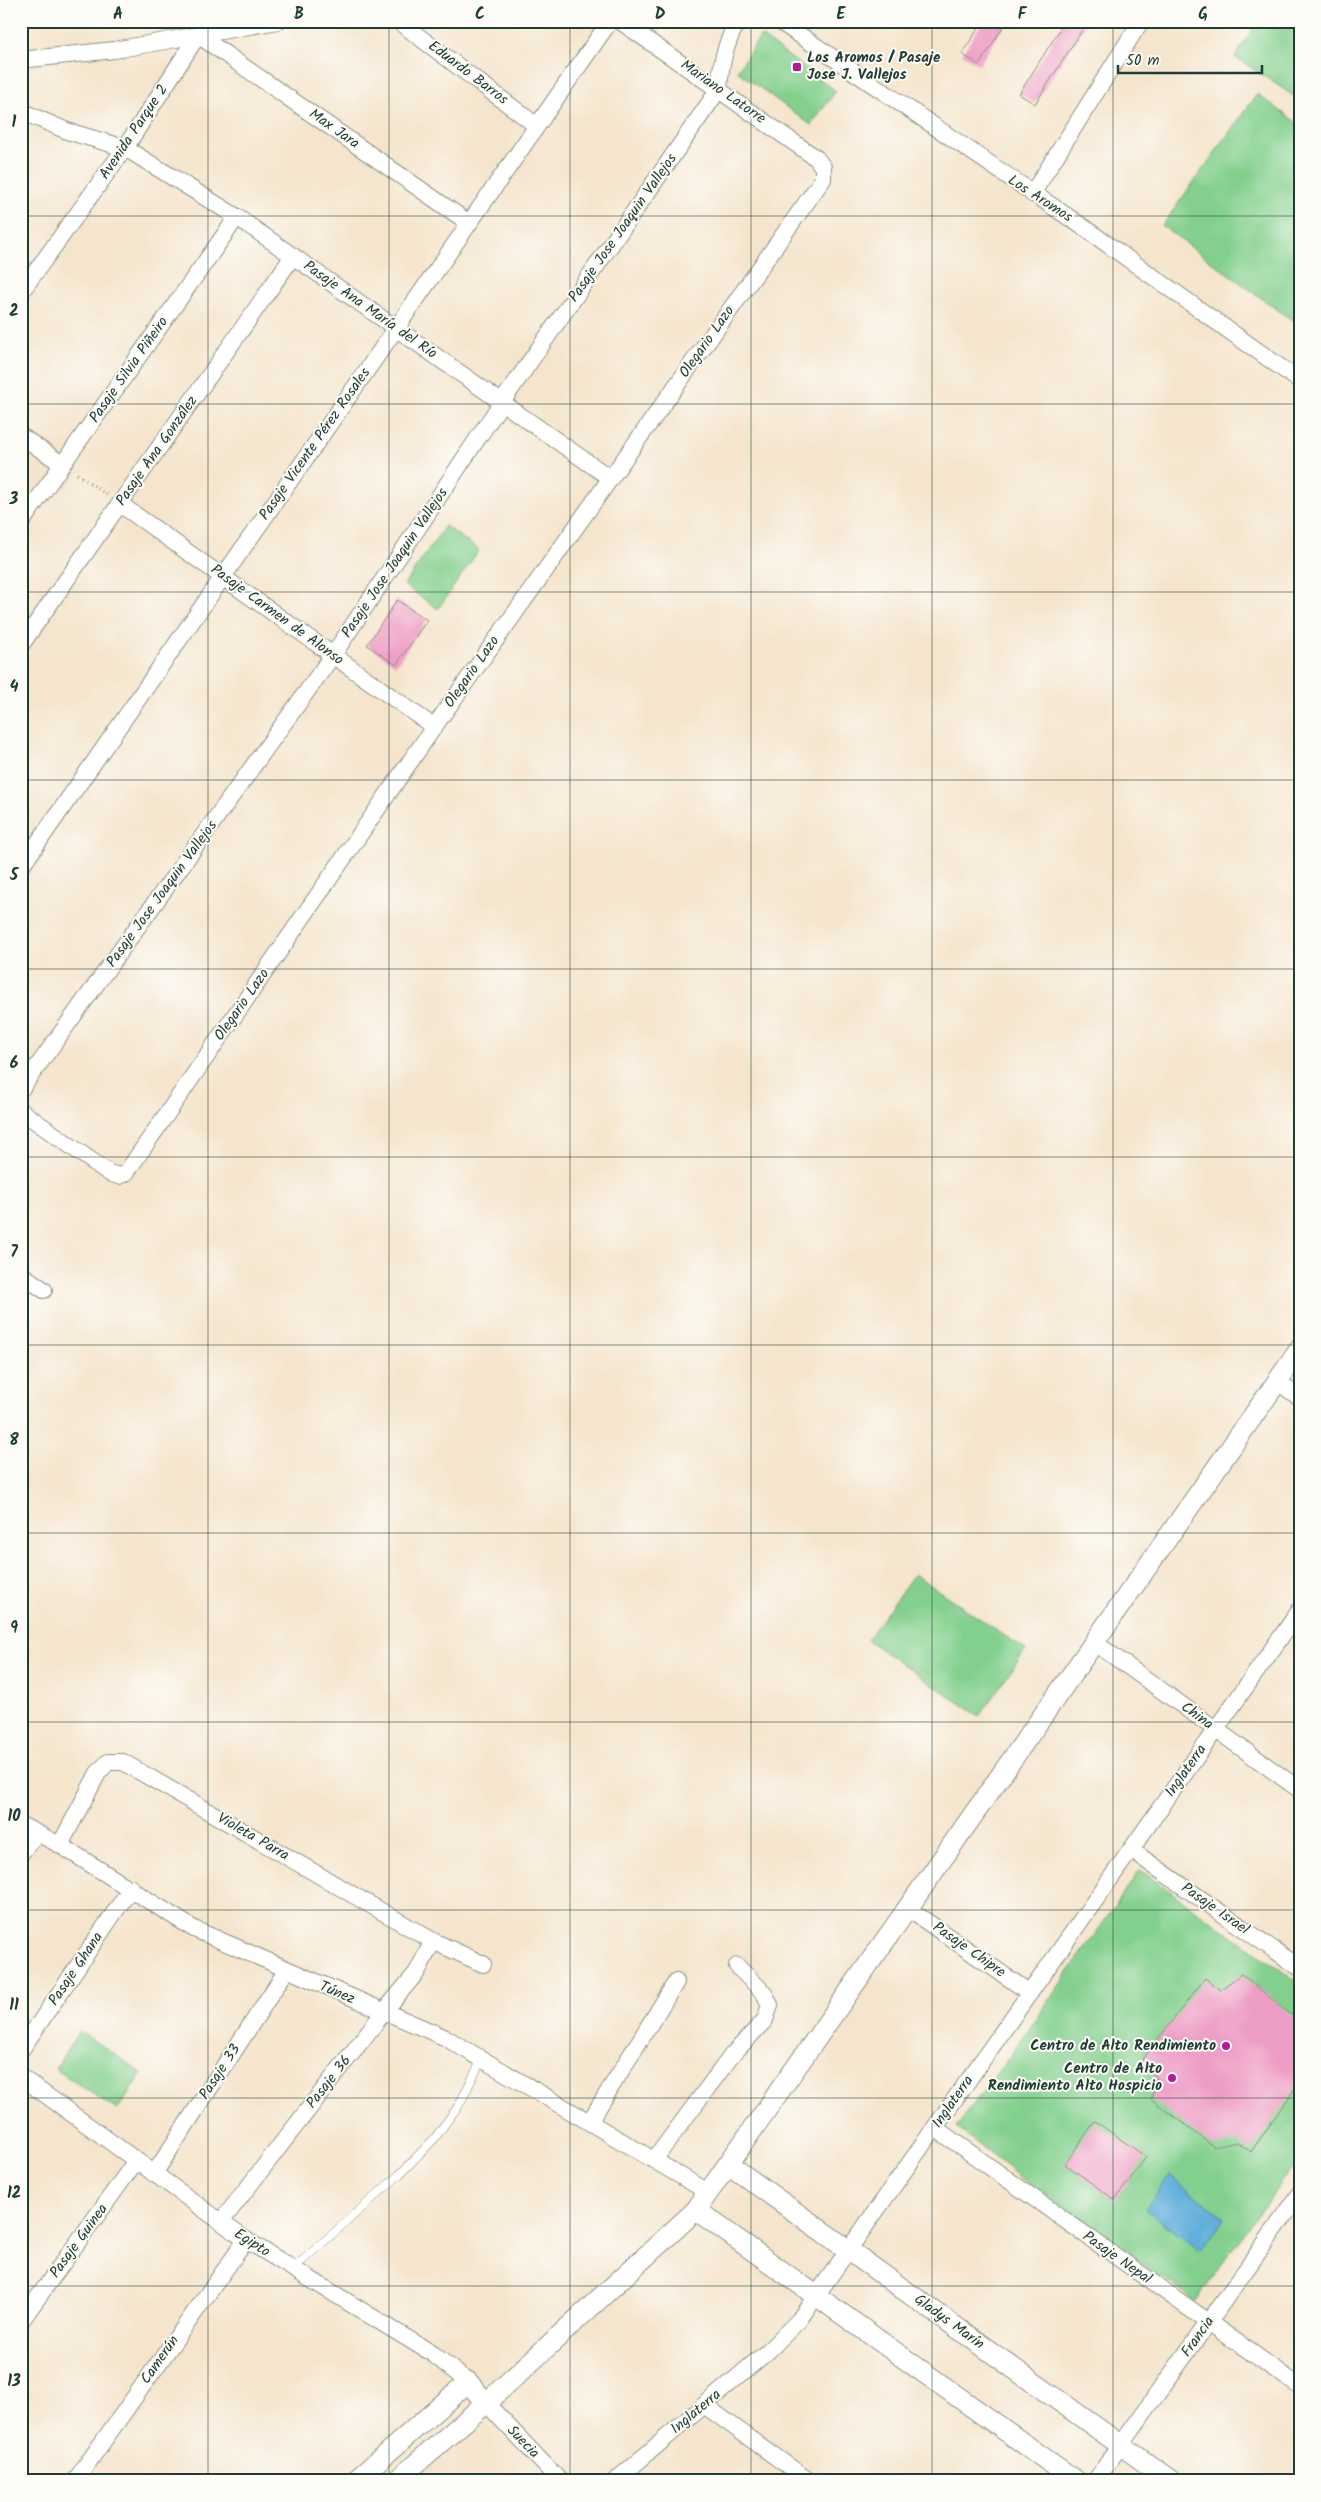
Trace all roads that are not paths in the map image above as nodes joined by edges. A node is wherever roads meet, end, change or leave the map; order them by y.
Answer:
1 (278, 21) edge
2 (398, 21) edge
3 (610, 21) edge
4 (620, 21) edge
5 (738, 21) edge
6 (779, 21) edge
7 (1141, 21) edge
8 (198, 35) junction
9 (21, 60) edge
10 (719, 89) junction
11 (21, 111) edge
12 (537, 126) junction
13 (125, 148) junction
14 (823, 167) joint
15 (1032, 194) junction
16 (237, 218) junction
17 (469, 224) junction
18 (293, 256) junction
19 (21, 292) edge
20 (396, 328) junction
21 (1300, 380) edge
22 (502, 402) junction
23 (21, 436) edge
24 (62, 464) junction
25 (610, 478) junction
26 (120, 504) junction
27 (21, 523) edge
28 (224, 576) junction
29 (21, 644) edge
30 (333, 655) junction
31 (434, 726) junction
32 (21, 867) edge
33 (21, 1090) edge
34 (21, 1112) edge
35 (21, 1274) edge
36 (44, 1290) dead end
37 (1300, 1349) edge
38 (1277, 1381) junction
39 (1300, 1398) edge
40 (1298, 1615) edge
41 (1094, 1642) junction
42 (1216, 1729) junction
43 (1300, 1790) edge
44 (21, 1825) edge
45 (36, 1834) junction
46 (60, 1845) junction
47 (1131, 1850) junction
48 (21, 1853) edge
49 (131, 1888) junction
50 (907, 1908) junction
51 (433, 1941) junction
52 (483, 1964) dead end
53 (737, 1966) dead end
54 (1300, 1968) edge
55 (286, 1971) junction
56 (676, 1982) dead end
57 (1030, 1993) junction
58 (383, 2013) junction
59 (21, 2050) edge
60 (482, 2059) junction
61 (23, 2082) edge
62 (590, 2121) junction
63 (935, 2128) junction
64 (654, 2160) junction
65 (136, 2161) junction
66 (728, 2164) junction
67 (154, 2174) junction
68 (708, 2192) junction
69 (1300, 2194) edge
70 (696, 2210) junction
71 (221, 2222) junction
72 (246, 2240) junction
73 (849, 2251) junction
74 (293, 2269) junction
75 (817, 2296) junction
76 (21, 2321) edge
77 (1208, 2322) junction
78 (468, 2382) junction
79 (1300, 2387) edge
80 (486, 2403) junction
81 (704, 2405) junction
82 (1121, 2445) junction
83 (75, 2481) edge
84 (355, 2481) edge
85 (396, 2481) edge
86 (560, 2481) edge
87 (615, 2481) edge
88 (809, 2481) edge
89 (1076, 2481) edge
90 (1095, 2481) edge
91 (1171, 2481) edge

1 - 8 street
2 - 12 street, Eduardo Barros
3 - 12 street, Pasaje Vicente Pérez Rosales
4 - 10 street, Mariano Latorre
5 - 10 street
6 - 15 street, Los Aromos
7 - 15 street
8 - 9 street
8 - 13 street, Avenida Parque 2
8 - 17 street, Max Jara
10 - 14 street, Mariano Latorre
10 - 22 street, Pasaje Jose Joaquin Vallejos
11 - 13 street, Pasaje Ana María del Río
12 - 17 street, Pasaje Vicente Pérez Rosales
13 - 16 street, Pasaje Ana María del Río
13 - 19 street, Avenida Parque 2
14 - 25 street, Olegario Lazo
15 - 21 street, Los Aromos
16 - 18 street, Pasaje Ana María del Río
16 - 24 street, Pasaje Silvia Piñeiro
17 - 20 street, Pasaje Vicente Pérez Rosales
18 - 20 street, Pasaje Ana María del Río
18 - 26 street, Pasaje Ana González
20 - 22 street, Pasaje Ana María del Río
20 - 28 street, Pasaje Vicente Pérez Rosales
22 - 25 street, Pasaje Ana María del Río
22 - 30 street, Pasaje Jose Joaquin Vallejos
23 - 24 street
24 - 27 street, Pasaje Silvia Piñeiro
25 - 31 street, Olegario Lazo
26 - 28 street, Pasaje Carmen de Alonso
26 - 29 street, Pasaje Ana González
28 - 30 street, Pasaje Carmen de Alonso
28 - 32 street, Pasaje Vicente Pérez Rosales
30 - 31 street, Pasaje Carmen de Alonso
30 - 33 street, Pasaje Jose Joaquin Vallejos
31 - 34 street, Olegario Lazo
35 - 36 street
37 - 38 street
38 - 39 street
38 - 41 street
40 - 42 street, Inglaterra
41 - 42 street, China
41 - 50 street
42 - 43 street, China
42 - 47 street, Inglaterra
44 - 45 street, Túnez
45 - 46 street, Túnez
45 - 48 street
46 - 49 street, Túnez
46 - 51 street, Violeta Parra
47 - 54 street, Pasaje Israel
47 - 57 street, Inglaterra
49 - 55 street, Túnez
49 - 59 street, Pasaje Ghana
50 - 57 street, Pasaje Chipre
50 - 66 street
51 - 52 street, Violeta Parra
51 - 58 street, Pasaje 36
53 - 64 street
55 - 58 street, Túnez
55 - 67 street, Pasaje 33
56 - 62 street
57 - 63 street, Inglaterra
58 - 60 street, Túnez
58 - 71 street, Pasaje 36
60 - 62 street, Túnez
60 - 74 lane
61 - 65 street, Egipto
62 - 64 street, Túnez
63 - 73 street, Inglaterra
63 - 77 street, Pasaje Nepal
64 - 68 street, Túnez
65 - 67 street, Egipto
65 - 76 street, Pasaje Guinea
66 - 68 street
66 - 73 street, Gladys Marín
67 - 71 street, Egipto
68 - 70 street
69 - 77 street, Francia
70 - 75 street
70 - 80 street
71 - 72 street, Egipto
72 - 74 street, Egipto
72 - 83 street, Camerún
73 - 75 street, Inglaterra
73 - 82 street, Gladys Marín
74 - 78 street, Egipto
75 - 81 street, Inglaterra
75 - 89 street
77 - 79 street, Pasaje Nepal
77 - 82 street, Francia
78 - 80 street, Egipto
78 - 84 street
80 - 85 street
80 - 86 street, Suecia
81 - 87 street, Inglaterra
81 - 88 street
82 - 90 street, Francia
82 - 91 street, Gladys Marín

